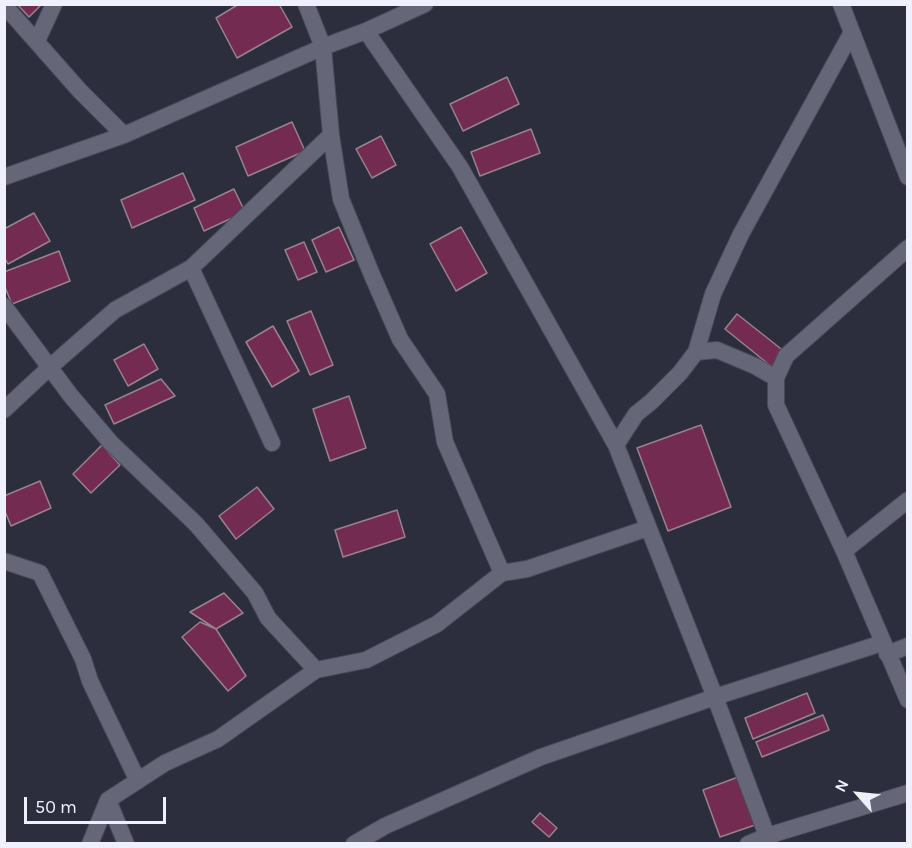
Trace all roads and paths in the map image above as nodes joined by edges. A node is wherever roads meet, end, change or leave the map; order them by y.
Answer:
1 (54, 4) edge
2 (306, 4) edge
3 (424, 4) edge
4 (841, 4) edge
5 (4, 5) edge
6 (366, 31) junction
7 (852, 32) junction
8 (37, 41) junction
9 (323, 47) junction
10 (124, 135) junction
11 (331, 135) junction
12 (4, 177) edge
13 (908, 177) edge
14 (908, 248) edge
15 (191, 268) junction
16 (4, 306) edge
17 (696, 352) junction
18 (50, 367) junction
19 (776, 378) junction
20 (4, 410) edge
21 (272, 443) dead end
22 (616, 445) junction
23 (908, 500) edge
24 (648, 528) junction
25 (844, 551) junction
26 (4, 561) edge
27 (502, 573) junction
28 (908, 646) edge
29 (885, 649) junction
30 (316, 670) junction
31 (715, 697) junction
32 (908, 700) edge
33 (138, 781) junction
34 (908, 794) edge
35 (108, 800) junction
36 (769, 840) edge
37 (90, 843) edge
38 (126, 843) edge
39 (354, 843) edge
40 (748, 843) edge

1 - 8 street
2 - 9 street
3 - 6 street
4 - 7 street
5 - 8 street
6 - 9 street
6 - 22 street
7 - 13 street
7 - 17 street
8 - 10 street
9 - 10 street
9 - 11 street
10 - 12 street
11 - 15 street
11 - 27 street
14 - 19 street
15 - 18 street
15 - 21 street
16 - 18 street
17 - 19 street
17 - 22 street
18 - 20 street
18 - 30 street
19 - 25 street
22 - 24 street
23 - 25 street
24 - 27 street
24 - 31 street
25 - 29 street
26 - 33 street
27 - 30 street
28 - 29 street
29 - 31 street
29 - 32 street
30 - 33 street
31 - 36 street
31 - 39 street
33 - 35 street
34 - 36 street
35 - 37 street
35 - 38 street
36 - 40 street

